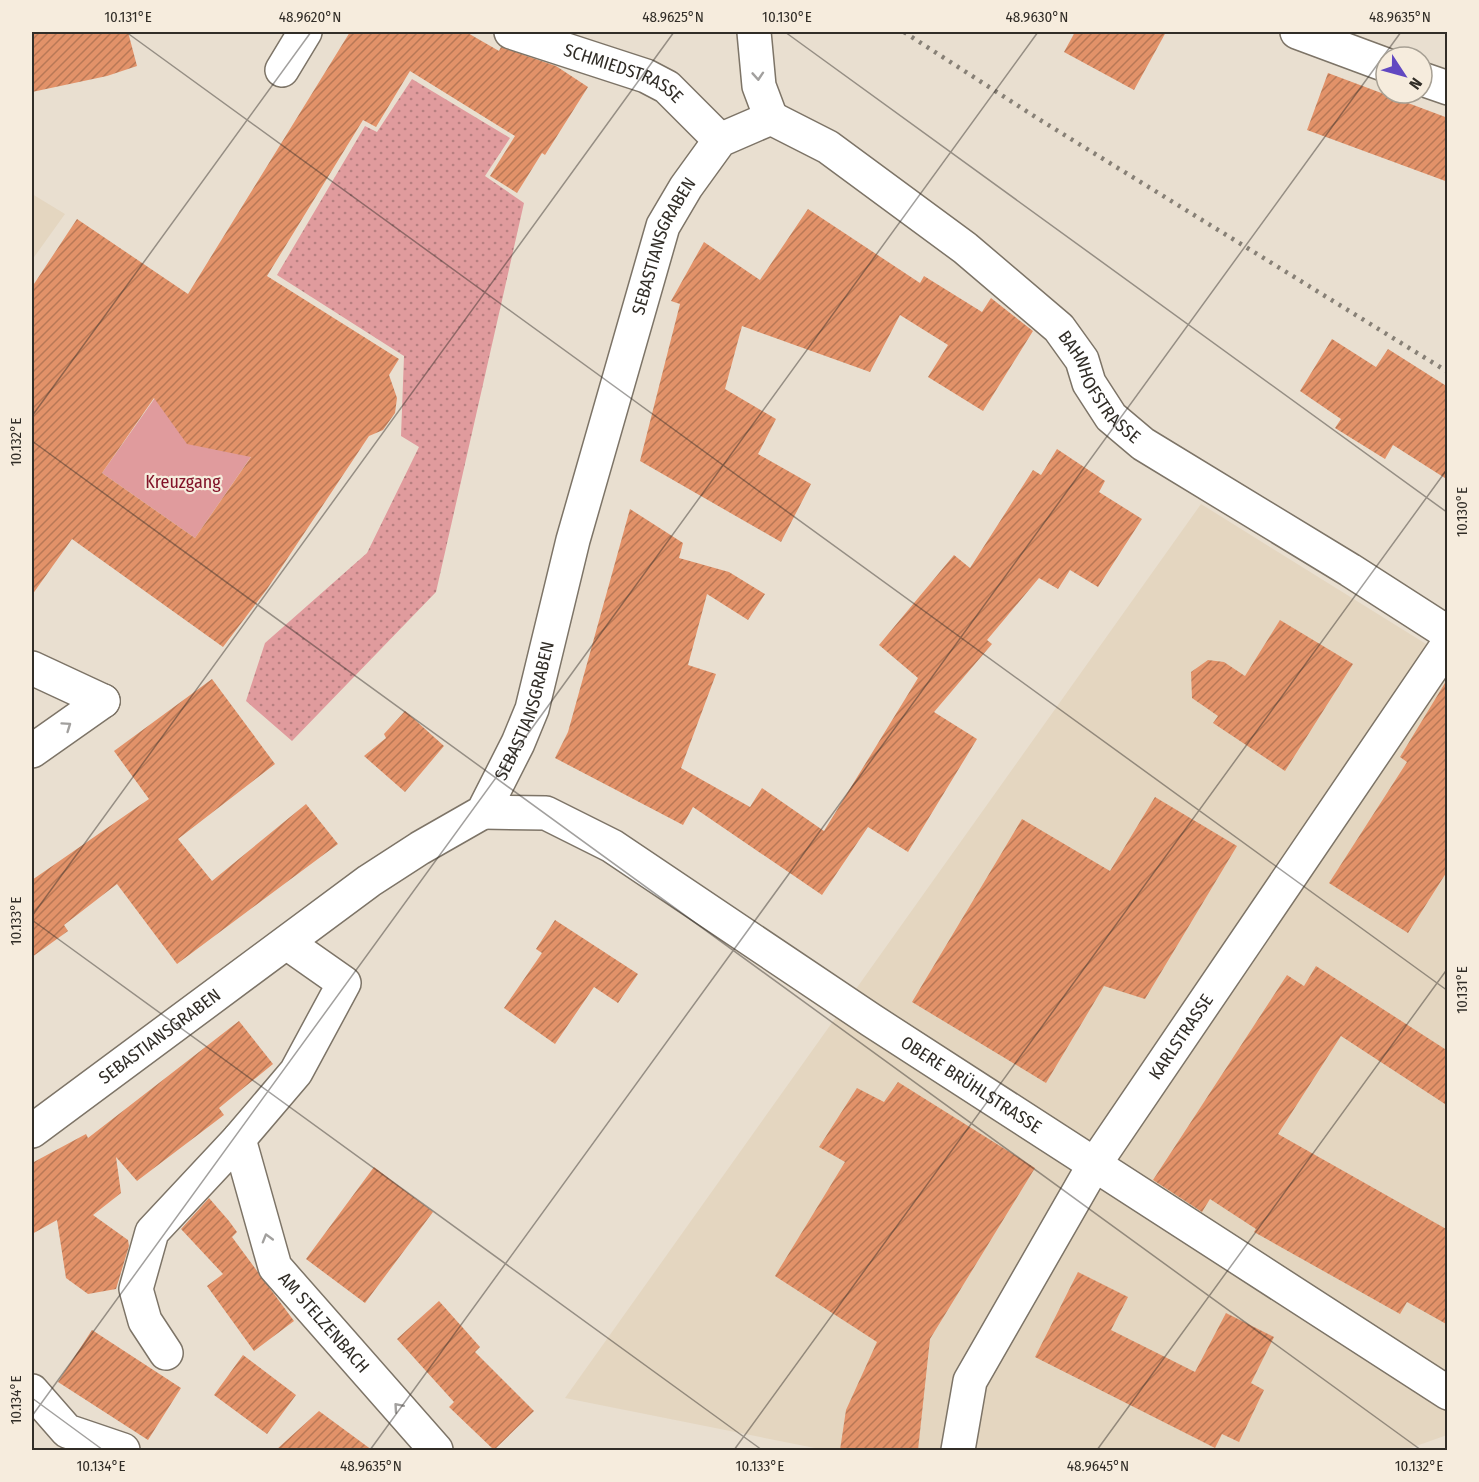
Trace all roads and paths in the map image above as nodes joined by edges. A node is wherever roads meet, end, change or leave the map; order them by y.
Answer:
1 (305, 32) edge
2 (511, 32) edge
3 (754, 32) edge
4 (1297, 32) edge
5 (1374, 61) edge
6 (282, 70) dead end
7 (771, 118) junction
8 (720, 140) junction
9 (1448, 633) edge
10 (1448, 644) edge
11 (32, 668) edge
12 (32, 751) edge
13 (483, 812) junction
14 (287, 943) junction
15 (32, 1131) edge
16 (239, 1139) junction
17 (1094, 1165) junction
18 (166, 1353) dead end
19 (32, 1391) edge
20 (1448, 1393) edge
21 (123, 1450) edge
22 (436, 1450) edge
23 (958, 1450) edge

1 - 6 street
2 - 8 street, SCHMIEDSTRASSE
3 -> 7 street
4 - 5 street
7 - 8 street
7 - 9 street, BAHNHOFSTRASSE
8 - 13 street, SEBASTIANSGRABEN
10 - 17 street, KARLSTRASSE
12 -> 11 street
13 - 14 street, SEBASTIANSGRABEN
13 - 17 street, OBERE BRÜHLSTRASSE
14 - 15 street, SEBASTIANSGRABEN
14 - 16 street
16 - 18 street
22 -> 16 street, AM STELZENBACH
17 - 20 street, OBERE BRÜHLSTRASSE
17 - 23 street, KARLSTRASSE
19 - 21 street

